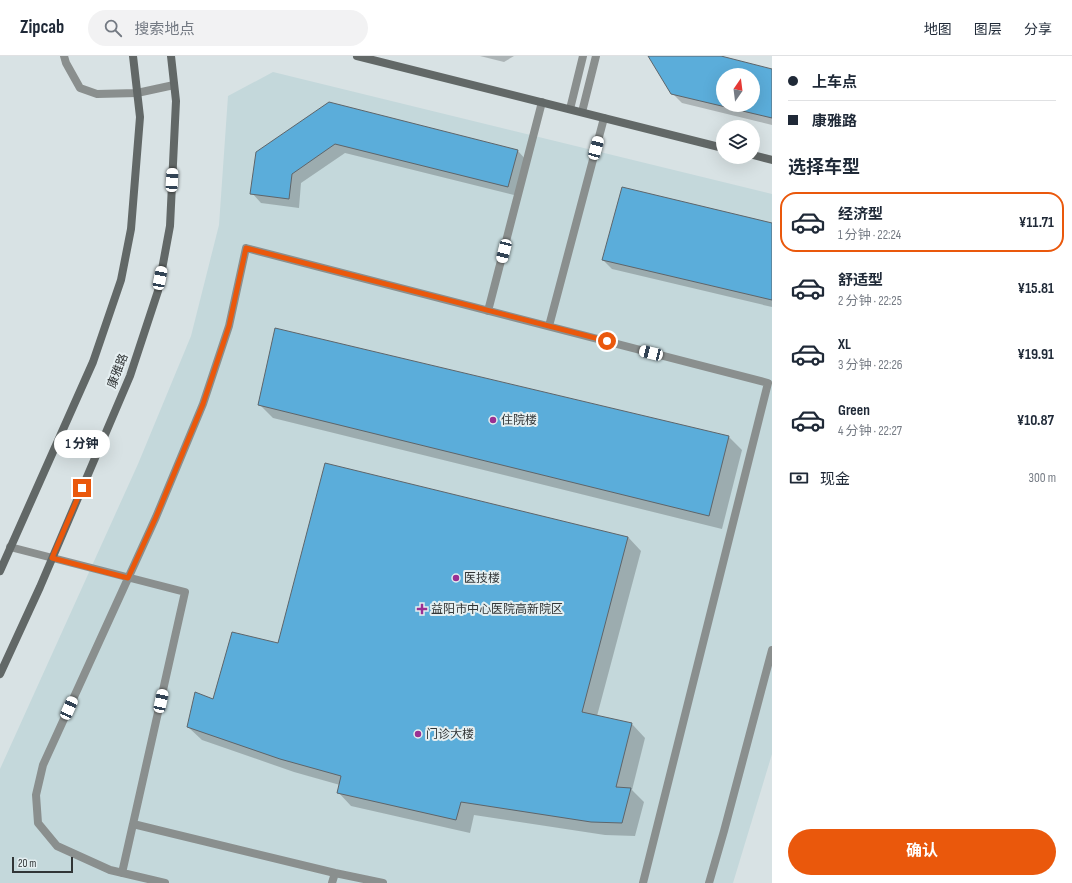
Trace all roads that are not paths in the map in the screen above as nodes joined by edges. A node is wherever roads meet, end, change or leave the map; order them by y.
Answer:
1 (64, 56) edge
2 (133, 56) edge
3 (171, 56) edge
4 (357, 56) edge
5 (583, 56) edge
6 (596, 56) edge
7 (174, 85) junction
8 (137, 93) junction
9 (542, 102) junction
10 (570, 109) junction
11 (582, 112) junction
12 (604, 118) junction
13 (716, 146) edge
14 (760, 157) edge
15 (772, 160) edge
16 (488, 311) junction
17 (549, 326) junction
18 (10, 547) junction
19 (52, 558) junction
20 (0, 571) edge
21 (128, 578) junction
22 (772, 650) edge
23 (769, 673) edge
24 (0, 674) edge
25 (133, 824) junction
26 (122, 873) junction
27 (334, 873) junction
28 (165, 883) edge
29 (332, 883) edge
30 (383, 883) edge
31 (643, 883) edge
32 (709, 883) edge

1 - 8 street
2 - 8 main road
3 - 7 main road, 康雅路
4 - 9 main road
5 - 10 street
6 - 11 street
7 - 8 street
7 - 19 main road, 康雅路
8 - 18 main road
9 - 10 main road
9 - 16 street
10 - 11 main road
11 - 12 main road
12 - 13 main road
12 - 17 street
14 - 15 main road
16 - 17 street
16 - 21 street
17 - 31 street
18 - 19 street
18 - 20 main road
19 - 21 street
19 - 24 main road, 康雅路
21 - 25 street
21 - 26 street
22 - 23 street
23 - 32 street
25 - 26 street
25 - 27 street
26 - 28 street
27 - 29 street
27 - 30 street

